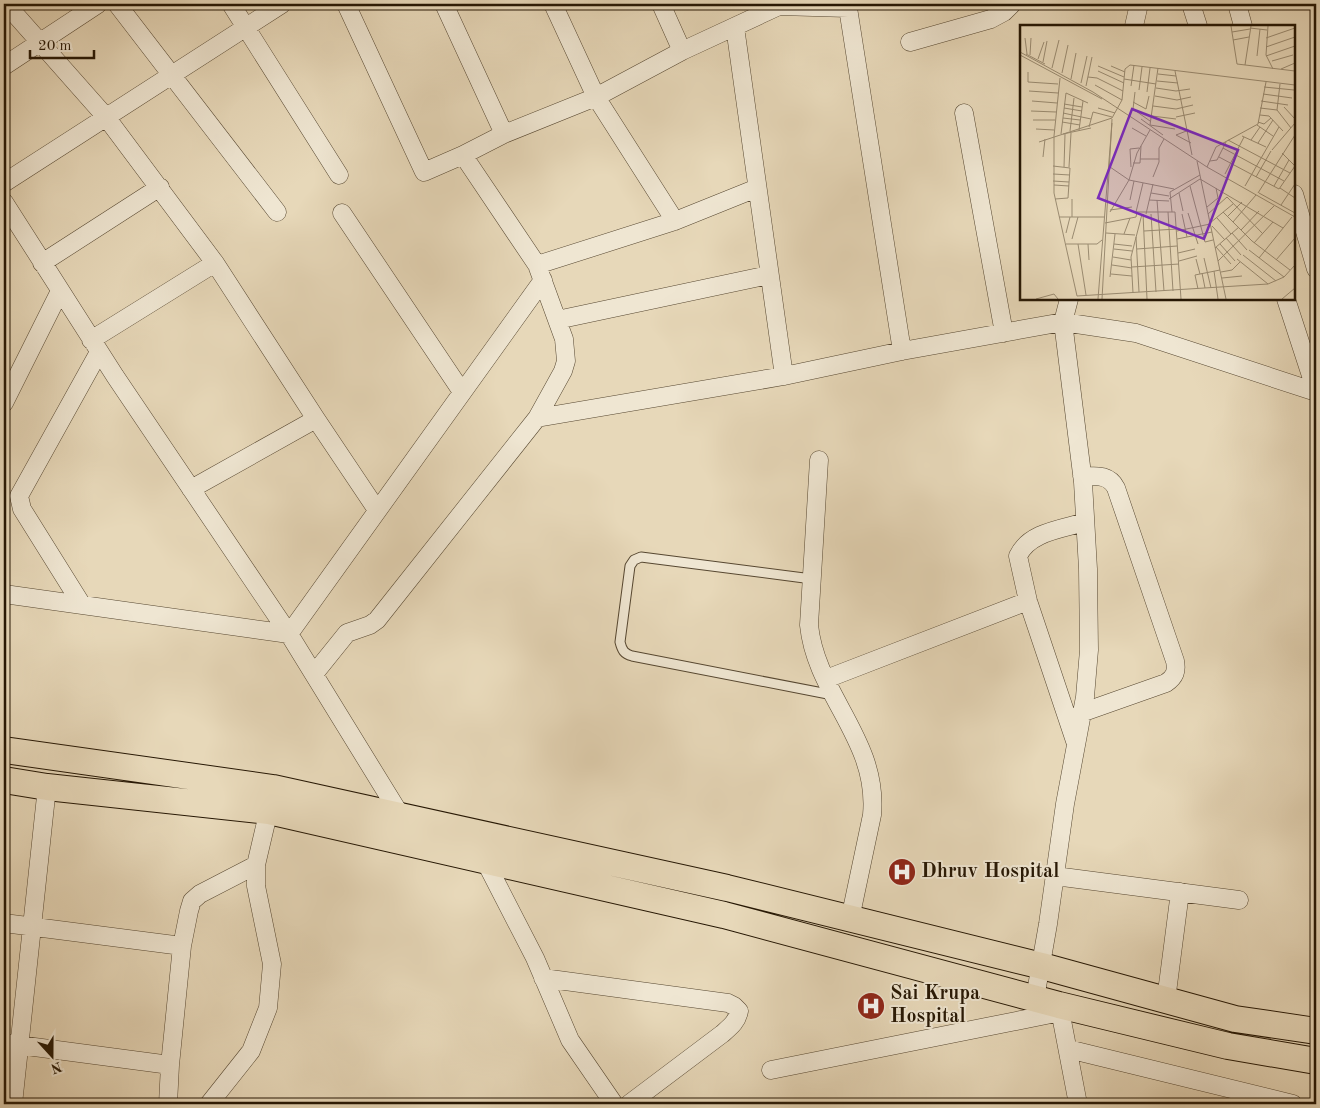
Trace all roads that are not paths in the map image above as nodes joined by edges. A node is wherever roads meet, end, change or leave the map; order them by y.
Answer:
1 (6, 4) edge
2 (98, 4) edge
3 (117, 4) edge
4 (230, 4) edge
5 (282, 4) edge
6 (346, 4) edge
7 (444, 4) edge
8 (553, 4) edge
9 (661, 4) edge
10 (1012, 4) edge
11 (1139, 4) edge
12 (1191, 4) edge
13 (1236, 4) edge
14 (833, 6) edge
15 (770, 7) edge
16 (1134, 25) edge
17 (1198, 25) edge
18 (1243, 25) edge
19 (735, 26) junction
20 (246, 27) junction
21 (40, 41) junction
22 (910, 42) dead end
23 (682, 51) junction
24 (4, 66) edge
25 (172, 75) junction
26 (596, 97) junction
27 (964, 113) dead end
28 (106, 117) junction
29 (504, 134) junction
30 (463, 155) junction
31 (339, 175) dead end
32 (4, 183) edge
33 (160, 187) junction
34 (757, 188) junction
35 (1295, 197) edge
36 (4, 202) edge
37 (277, 212) dead end
38 (342, 213) dead end
39 (675, 220) junction
40 (42, 263) junction
41 (215, 263) junction
42 (1316, 270) edge
43 (540, 273) junction
44 (769, 275) junction
45 (60, 291) junction
46 (1069, 300) edge
47 (1286, 300) edge
48 (557, 320) junction
49 (1063, 322) junction
50 (1004, 333) junction
51 (95, 346) junction
52 (902, 351) junction
53 (784, 376) junction
54 (1316, 391) edge
55 (462, 392) junction
56 (4, 403) edge
57 (537, 418) junction
58 (316, 419) junction
59 (819, 460) dead end
60 (1082, 476) junction
61 (191, 489) junction
62 (377, 510) junction
63 (1085, 522) junction
64 (812, 579) junction
65 (4, 594) edge
66 (1028, 601) junction
67 (82, 605) junction
68 (289, 634) junction
69 (314, 674) junction
70 (826, 679) junction
71 (834, 695) junction
72 (1081, 713) junction
73 (1075, 744) junction
74 (4, 750) edge
75 (4, 780) edge
76 (48, 787) junction
77 (271, 799) junction
78 (401, 816) junction
79 (485, 861) junction
80 (256, 865) junction
81 (1055, 876) junction
82 (1180, 892) junction
83 (1239, 900) dead end
84 (850, 919) junction
85 (4, 923) edge
86 (33, 926) junction
87 (182, 946) junction
88 (1042, 966) junction
89 (543, 978) junction
90 (1166, 1000) junction
91 (1052, 1005) junction
92 (1316, 1031) edge
93 (12, 1044) edge
94 (1068, 1048) junction
95 (1316, 1061) edge
96 (170, 1064) junction
97 (771, 1070) dead end
98 (13, 1104) edge
99 (168, 1104) edge
100 (208, 1104) edge
101 (614, 1104) edge
102 (629, 1104) edge
103 (1078, 1104) edge
104 (1293, 1104) edge

1 - 21 street
2 - 21 street
3 - 25 street
4 - 20 street
5 - 20 street
6 - 30 street
7 - 29 street
8 - 26 street
9 - 23 street
10 - 22 street
11 - 16 street
12 - 17 street
13 - 18 street
14 - 15 street
14 - 52 street
15 - 19 street
19 - 23 street
19 - 34 street
20 - 25 street
20 - 31 street
21 - 24 street
21 - 28 street
23 - 26 street
25 - 28 street
25 - 37 street
26 - 29 street
26 - 39 street
27 - 50 street
28 - 32 street
28 - 33 street
29 - 30 street
30 - 43 street
33 - 40 street
33 - 41 street
34 - 39 street
34 - 44 street
35 - 42 street
36 - 40 street
38 - 55 street
39 - 43 street
40 - 45 street
41 - 51 street
41 - 58 street
43 - 48 street
43 - 55 street
44 - 48 street
44 - 53 street
45 - 51 street
45 - 56 street
46 - 49 street
47 - 54 street
48 - 57 street
49 - 50 street
49 - 54 street
49 - 60 street
50 - 52 street
51 - 61 street
51 - 67 street
52 - 53 street
53 - 57 street
55 - 62 street
57 - 69 street
58 - 61 street
58 - 62 street
59 - 64 street
60 - 63 street
60 - 72 street
61 - 68 street
62 - 68 street
63 - 66 street
63 - 72 street
64 - 70 street
64 - 71 lane
65 - 67 street
66 - 70 street
66 - 73 street
67 - 68 street
68 - 69 street
69 - 78 street
70 - 71 street
71 - 84 street
72 - 73 street
73 - 81 street
74 - 77 main road
75 - 76 main road
76 - 77 main road
76 - 86 street
77 - 78 main road
77 - 79 main road
77 - 80 street
78 - 84 main road
79 - 89 street
79 - 91 main road
80 - 87 street
80 - 100 street
81 - 82 street
81 - 88 street
82 - 83 street
82 - 90 street
84 - 88 main road
85 - 86 street
86 - 87 street
86 - 93 street
87 - 96 street
88 - 90 main road
88 - 91 street
89 - 101 street
89 - 102 street
90 - 92 main road
91 - 94 street
91 - 95 main road
91 - 97 street
93 - 96 street
93 - 98 street
94 - 103 street
94 - 104 street
96 - 99 street

